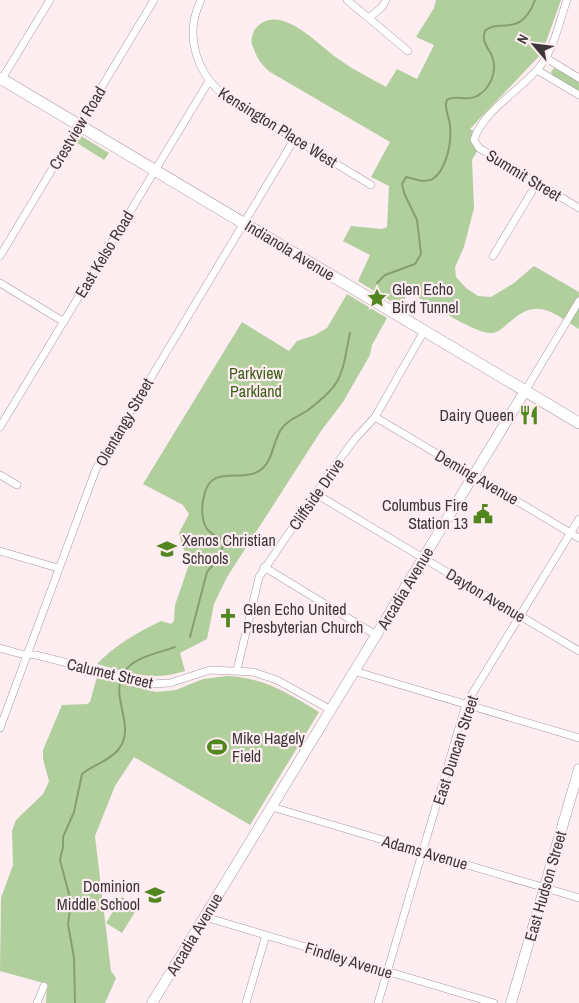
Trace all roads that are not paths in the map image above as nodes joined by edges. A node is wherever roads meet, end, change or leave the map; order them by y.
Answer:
1 (50, 0) edge
2 (154, 0) edge
3 (201, 0) edge
4 (347, 0) edge
5 (386, 0) edge
6 (567, 0) edge
7 (369, 18) junction
8 (408, 51) dead end
9 (546, 58) junction
10 (537, 70) junction
11 (579, 78) edge
12 (1, 80) edge
13 (209, 81) junction
14 (579, 95) edge
15 (79, 125) junction
16 (295, 138) junction
17 (155, 170) junction
18 (537, 183) junction
19 (371, 185) dead end
20 (579, 208) edge
21 (244, 223) junction
22 (0, 256) edge
23 (493, 256) dead end
24 (0, 284) edge
25 (579, 301) edge
26 (64, 322) junction
27 (424, 331) junction
28 (525, 391) junction
29 (375, 417) junction
30 (579, 423) edge
31 (0, 427) edge
32 (0, 475) edge
33 (474, 475) junction
34 (17, 485) dead end
35 (316, 494) junction
36 (579, 519) edge
37 (571, 533) junction
38 (579, 538) edge
39 (0, 551) edge
40 (423, 558) junction
41 (264, 567) junction
42 (58, 568) junction
43 (520, 616) junction
44 (376, 634) junction
45 (0, 648) edge
46 (579, 651) edge
47 (27, 654) junction
48 (237, 670) junction
49 (354, 671) junction
50 (466, 704) junction
51 (331, 710) junction
52 (0, 728) edge
53 (579, 738) edge
54 (579, 769) edge
55 (272, 806) junction
56 (423, 851) junction
57 (544, 888) junction
58 (579, 898) edge
59 (205, 917) junction
60 (266, 936) junction
61 (387, 972) junction
62 (44, 986) dead end
63 (38, 1003) edge
64 (152, 1003) edge
65 (246, 1003) edge
66 (378, 1003) edge
67 (494, 1003) edge
68 (511, 1003) edge

1 - 12 street
2 - 15 street, Crestview Road
3 - 13 street, Kensington Place West
4 - 7 street
5 - 7 street
6 - 9 street
7 - 8 street
9 - 10 street
9 - 11 street
10 - 14 street
10 - 18 street, Summit Street
12 - 15 main road, Indianola Avenue
13 - 16 street, Kensington Place West
13 - 17 street, East Kelso Road
15 - 17 main road, Indianola Avenue
15 - 22 street, Crestview Road
16 - 19 street, Kensington Place West
16 - 21 street, Olentangy Street
17 - 21 main road, Indianola Avenue
17 - 26 street, East Kelso Road
18 - 20 street, Summit Street
18 - 23 street
21 - 27 main road, Indianola Avenue
21 - 42 street, Olentangy Street
24 - 26 street
25 - 28 street, Arcadia Avenue
26 - 31 street, East Kelso Road
27 - 28 main road, Indianola Avenue
27 - 29 street, Cliffside Drive
28 - 30 main road, Indianola Avenue
28 - 33 street, Arcadia Avenue
29 - 33 street, Deming Avenue
29 - 35 street, Cliffside Drive
32 - 34 street
33 - 37 street, Deming Avenue
33 - 40 street, Arcadia Avenue
35 - 40 street, Dayton Avenue
35 - 41 street, Cliffside Drive
36 - 37 street, East Duncan Street
37 - 38 street, Deming Avenue
37 - 43 street, East Duncan Street
39 - 42 street
40 - 43 street, Dayton Avenue
40 - 44 street, Arcadia Avenue
41 - 44 street
41 - 48 street, Cliffside Drive
42 - 47 street, Olentangy Street
43 - 46 street, Dayton Avenue
43 - 50 street, East Duncan Street
44 - 49 street, Arcadia Avenue
45 - 47 street, Calumet Street
47 - 48 street, Calumet Street
47 - 52 street, Olentangy Street
48 - 51 street, Calumet Street
49 - 50 street
49 - 51 street, Arcadia Avenue
50 - 53 street
50 - 56 street, East Duncan Street
51 - 55 street, Arcadia Avenue
54 - 57 street, East Hudson Street
55 - 56 street, Adams Avenue
55 - 59 street, Arcadia Avenue
56 - 57 street, Adams Avenue
56 - 61 street, East Duncan Street
57 - 58 street, Adams Avenue
57 - 68 street, East Hudson Street
59 - 60 street, Findley Avenue
59 - 64 street, Arcadia Avenue
60 - 61 street, Findley Avenue
60 - 65 street
61 - 66 street, East Duncan Street
61 - 67 street, Findley Avenue
62 - 63 street

